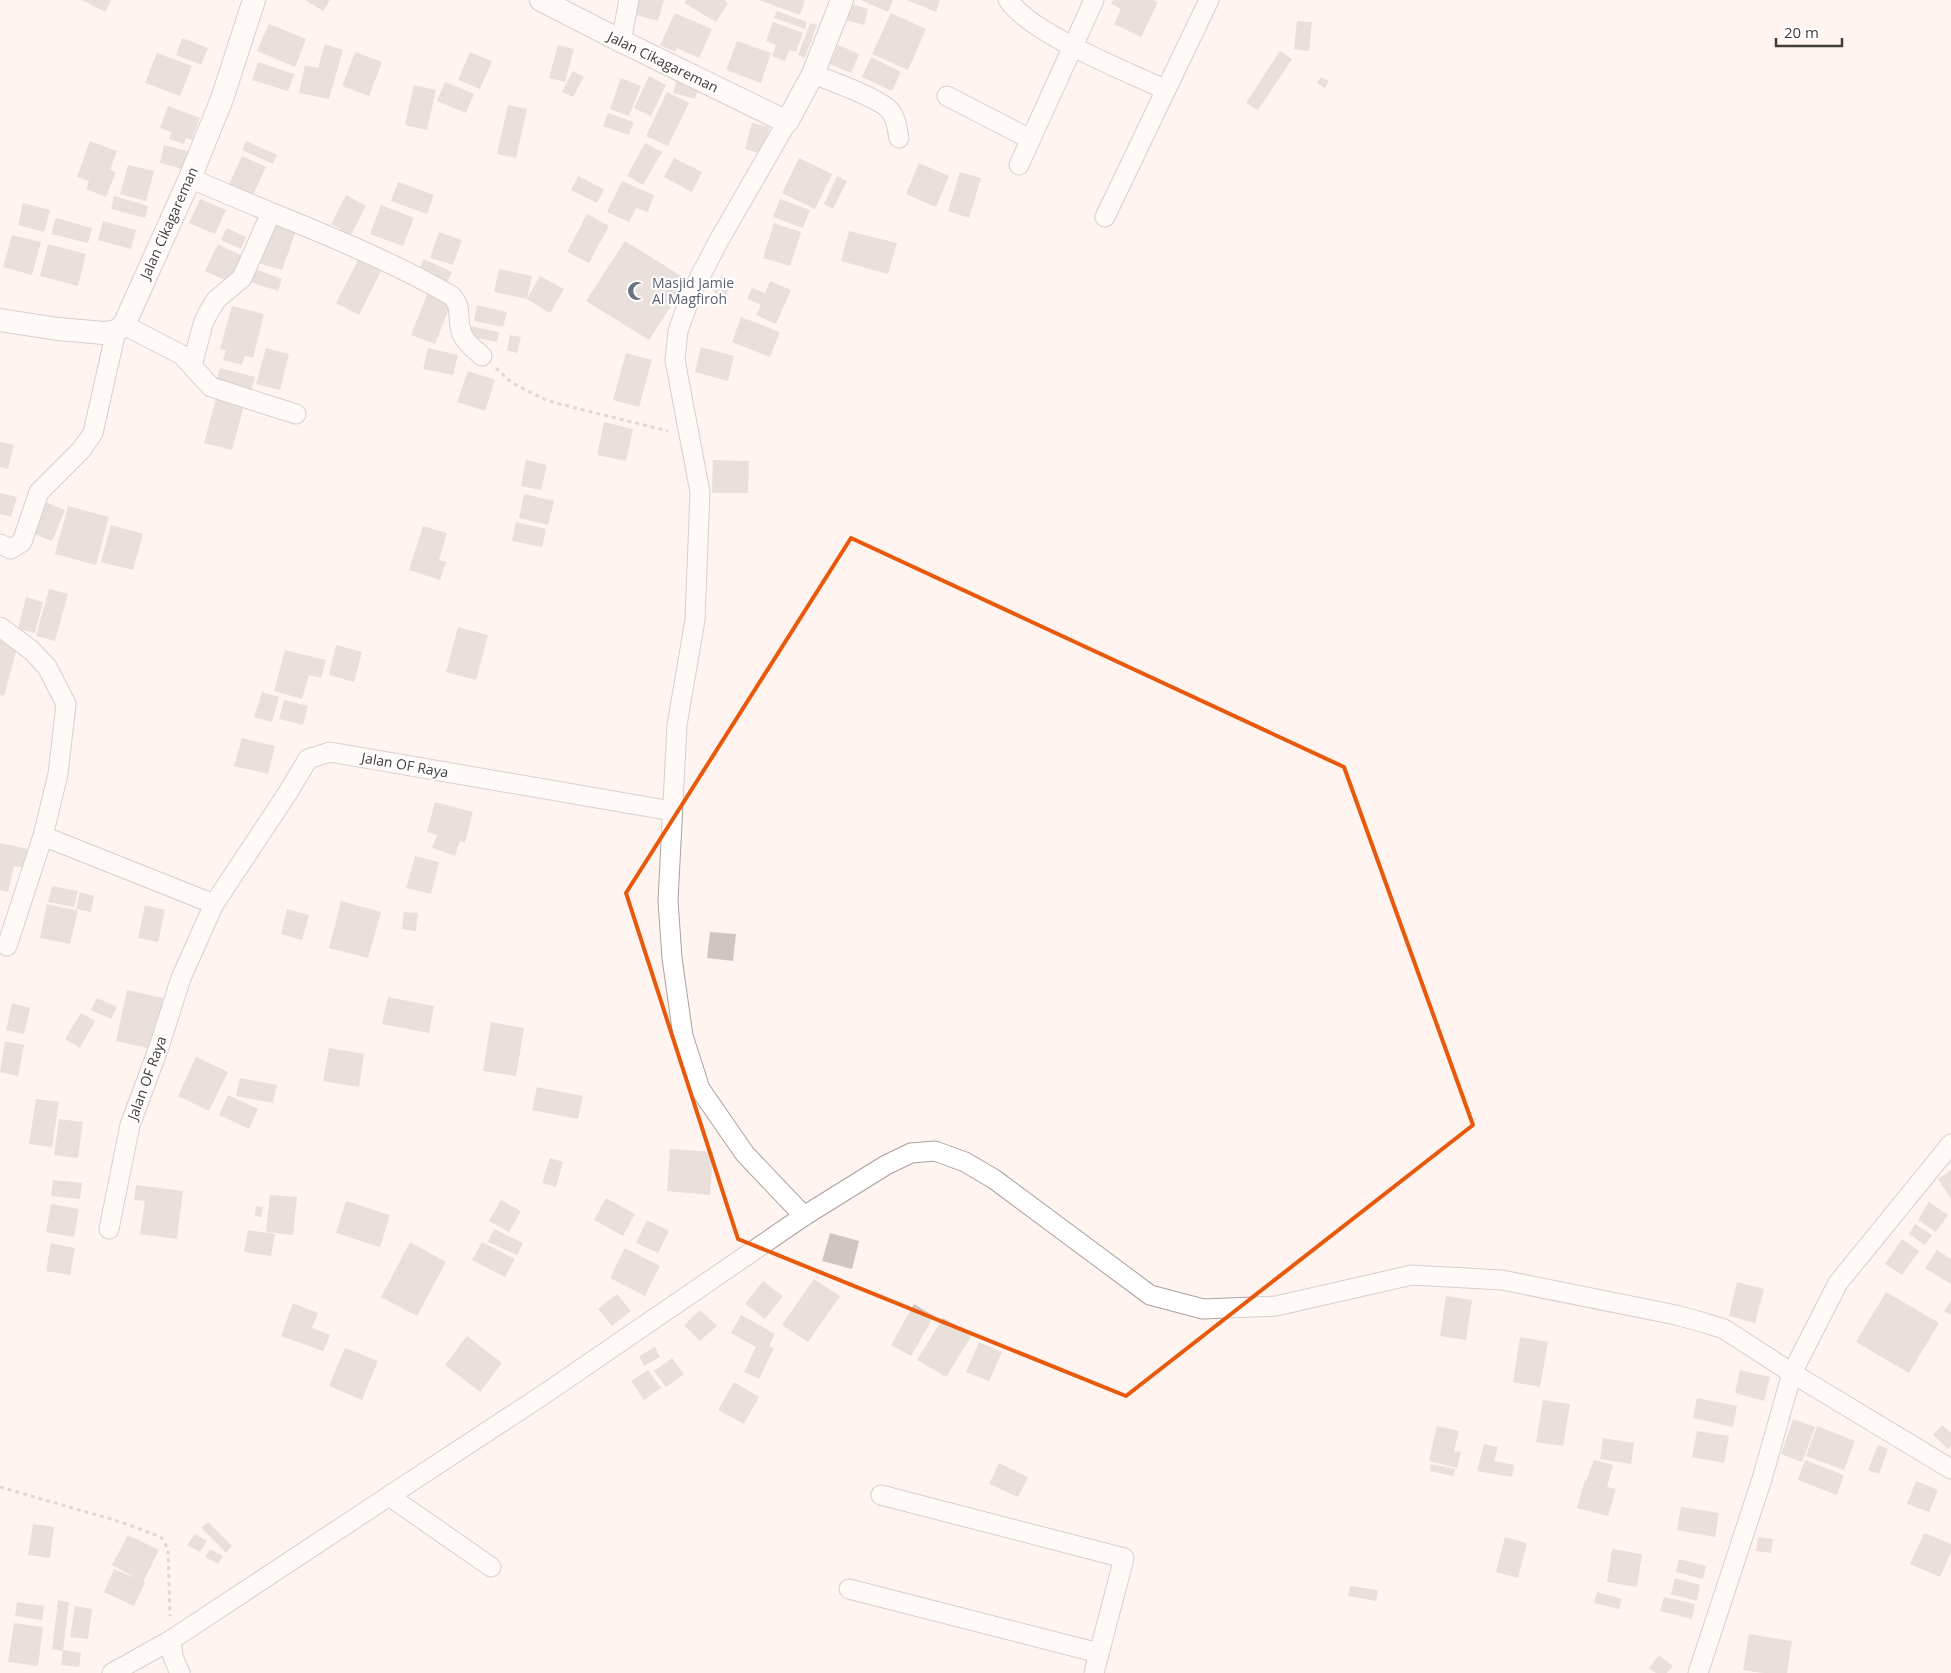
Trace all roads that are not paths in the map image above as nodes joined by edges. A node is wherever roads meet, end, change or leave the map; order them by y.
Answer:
1 (254, 0) edge
2 (541, 0) edge
3 (629, 0) edge
4 (842, 0) edge
5 (1008, 0) edge
6 (1094, 0) edge
7 (1209, 0) edge
8 (621, 41) junction
9 (1073, 46) junction
10 (813, 74) junction
11 (1166, 90) junction
12 (947, 96) dead end
13 (787, 122) junction
14 (899, 138) dead end
15 (1030, 139) junction
16 (1019, 164) dead end
17 (190, 178) junction
18 (271, 213) junction
19 (1106, 217) dead end
20 (0, 320) edge
21 (120, 328) junction
22 (482, 356) road end
23 (192, 366) junction
24 (296, 414) dead end
25 (0, 544) edge
26 (0, 627) edge
27 (672, 812) junction
28 (43, 836) junction
29 (214, 904) junction
30 (7, 946) dead end
31 (1951, 1144) edge
32 (804, 1216) junction
33 (109, 1228) dead end
34 (1792, 1373) junction
35 (1951, 1469) edge
36 (389, 1496) junction
37 (881, 1496) dead end
38 (492, 1567) dead end
39 (849, 1589) dead end
40 (1099, 1653) junction
41 (175, 1657) edge
42 (112, 1673) edge
43 (162, 1673) edge
44 (1094, 1673) edge
45 (1698, 1673) edge

1 - 17 street, Jalan Cikagareman
2 - 8 street, Jalan Cikagareman
3 - 8 street
4 - 10 street
5 - 9 street
6 - 9 street
7 - 11 street
8 - 13 street, Jalan Cikagareman
9 - 11 street
9 - 15 street
10 - 13 street
10 - 14 street
11 - 19 street
12 - 15 street
13 - 27 street
15 - 16 street
17 - 18 street
17 - 21 street, Jalan Cikagareman
18 - 22 street
18 - 23 street
20 - 21 street
21 - 23 street
21 - 25 street
23 - 24 street
26 - 28 street
27 - 29 street, Jalan OF Raya
27 - 32 street
28 - 29 street
28 - 30 street
29 - 33 street, Jalan OF Raya
31 - 34 street
32 - 34 street
32 - 36 street
34 - 35 street
34 - 45 street
36 - 38 street
36 - 41 street
37 - 40 street
39 - 40 street
40 - 44 street
41 - 42 street
41 - 43 street

